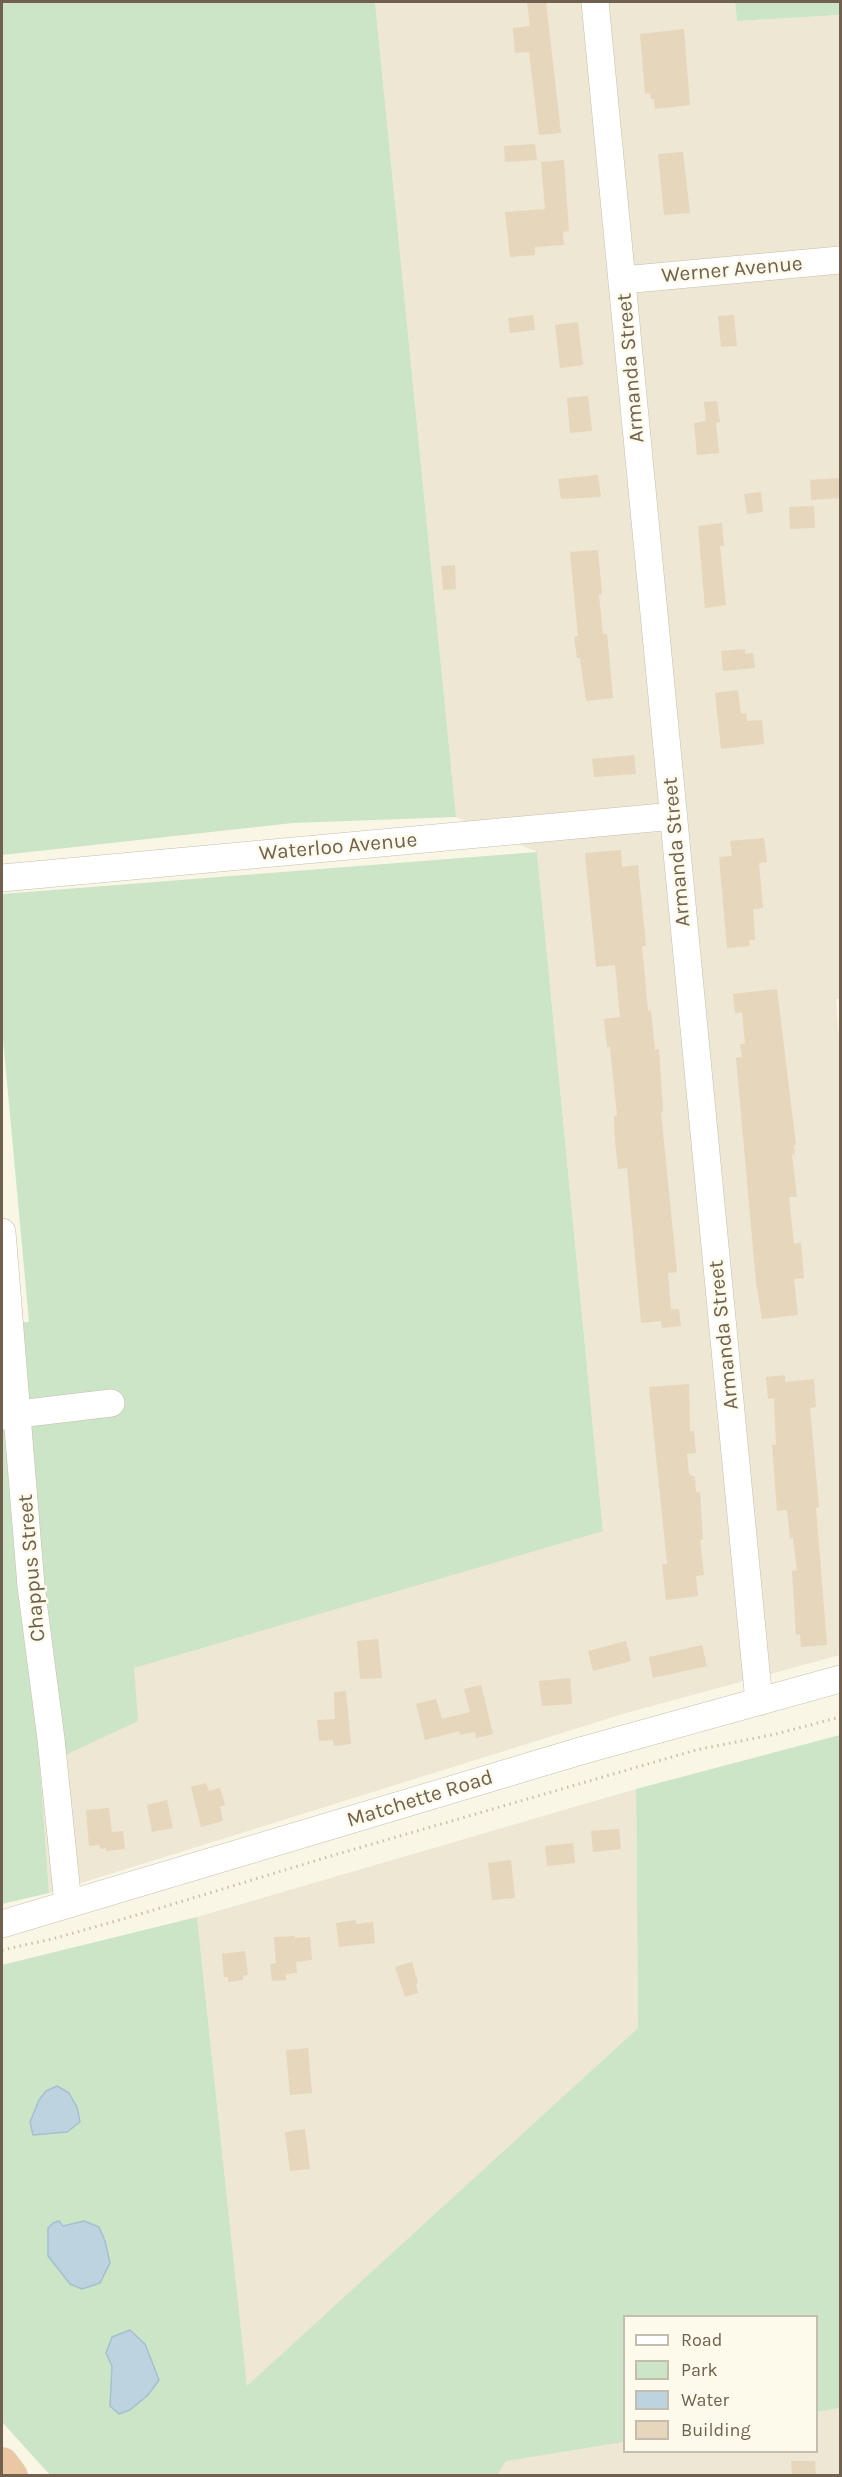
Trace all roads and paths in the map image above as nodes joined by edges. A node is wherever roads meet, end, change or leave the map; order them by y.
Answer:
1 (596, 2) edge
2 (840, 260) edge
3 (623, 280) junction
4 (674, 816) junction
5 (2, 878) edge
6 (2, 1232) edge
7 (111, 1403) dead end
8 (10, 1415) edge
9 (840, 1679) edge
10 (759, 1702) junction
11 (840, 1717) edge
12 (68, 1904) junction
13 (2, 1924) edge
14 (2, 1950) edge
15 (2, 2464) edge
16 (11, 2475) edge

1 - 3 street, Armanda Street
2 - 3 street, Werner Avenue
3 - 4 street, Armanda Street
4 - 5 street, Waterloo Avenue
4 - 10 street, Armanda Street
6 - 8 street, Chappus Street
7 - 8 street
8 - 12 street, Chappus Street
9 - 10 street, Matchette Road
10 - 12 street, Matchette Road
11 - 14 path
12 - 13 street, Matchette Road
15 - 16 highway

